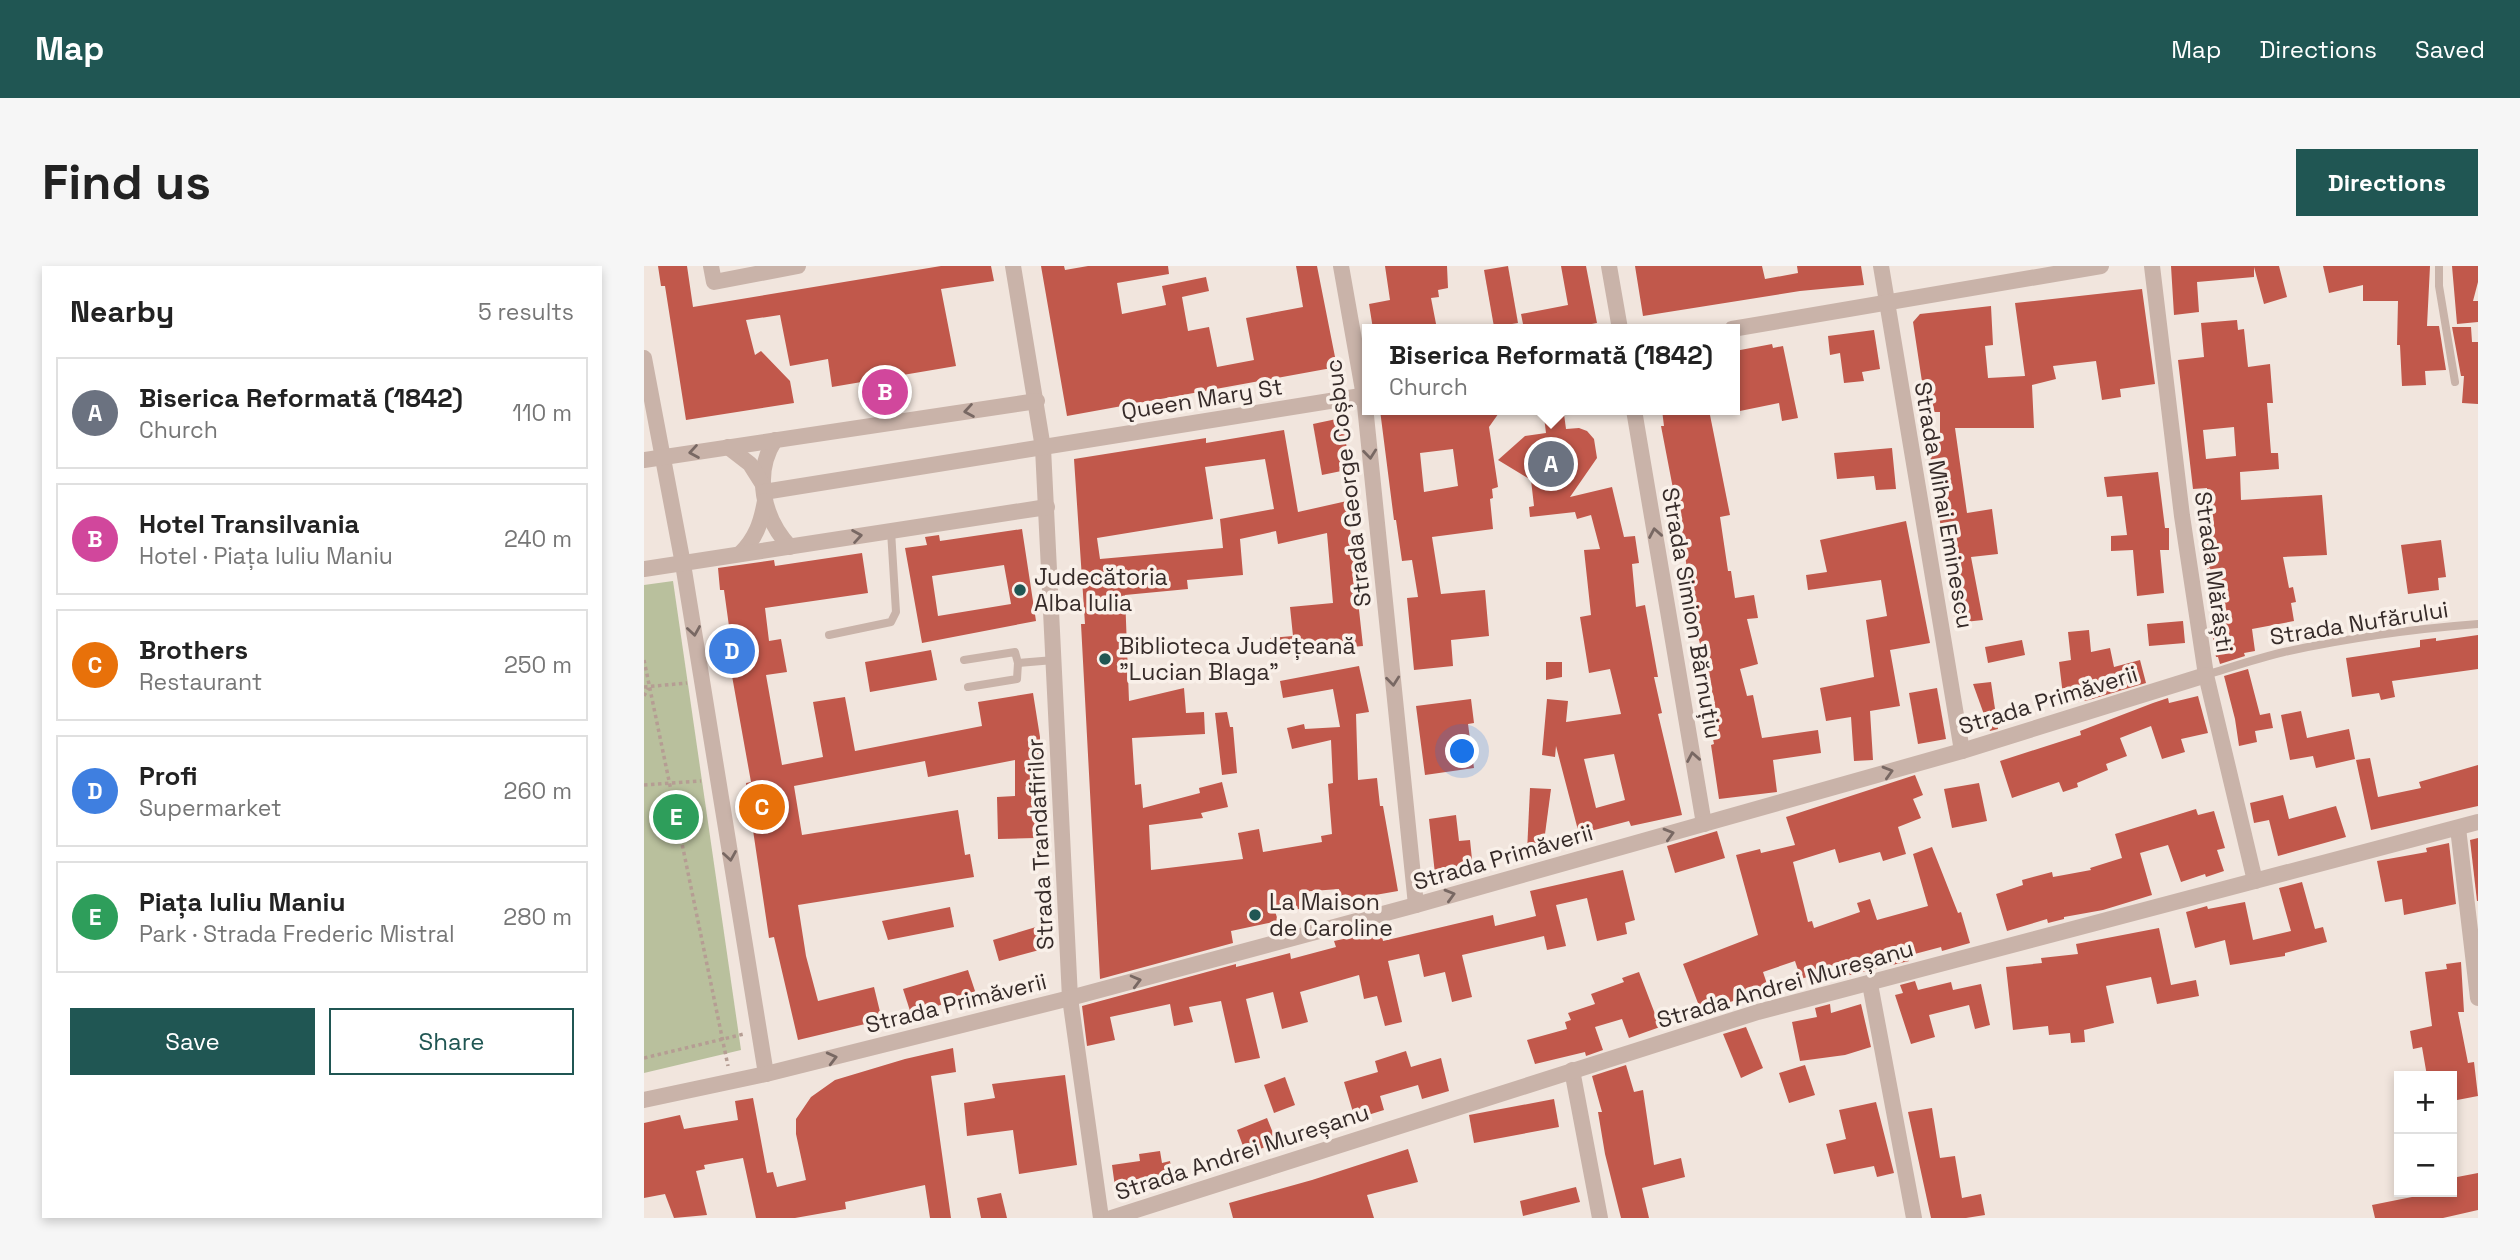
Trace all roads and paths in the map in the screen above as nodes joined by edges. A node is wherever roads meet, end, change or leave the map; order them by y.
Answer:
1 (711, 266) edge
2 (798, 266) edge
3 (1013, 266) edge
4 (1341, 266) edge
5 (1609, 266) edge
6 (1881, 266) edge
7 (2101, 266) edge
8 (2152, 266) edge
9 (2438, 266) edge
10 (1886, 302) junction
11 (1619, 324) edge
12 (1740, 328) edge
13 (644, 358) edge
14 (1362, 374) edge
15 (2455, 383) dead end
16 (1362, 396) edge
17 (1037, 401) junction
18 (1368, 415) edge
19 (1635, 415) edge
20 (775, 440) junction
21 (728, 447) junction
22 (1043, 449) junction
23 (661, 457) junction
24 (644, 460) edge
25 (764, 492) junction
26 (1047, 507) junction
27 (891, 531) junction
28 (790, 547) junction
29 (740, 554) junction
30 (683, 564) junction
31 (644, 569) edge
32 (2478, 624) edge
33 (829, 635) dead end
34 (644, 660) edge
35 (964, 660) dead end
36 (1054, 660) junction
37 (1018, 663) junction
38 (2206, 675) junction
39 (702, 681) junction
40 (647, 687) edge
41 (968, 687) dead end
42 (644, 696) edge
43 (1962, 751) junction
44 (718, 780) junction
45 (669, 783) junction
46 (644, 785) edge
47 (2478, 821) edge
48 (1704, 824) junction
49 (2458, 828) junction
50 (2255, 881) junction
51 (1416, 905) junction
52 (1870, 984) junction
53 (1070, 998) junction
54 (2478, 998) edge
55 (758, 1031) junction
56 (723, 1039) junction
57 (644, 1058) edge
58 (1572, 1070) junction
59 (766, 1074) junction
60 (731, 1081) junction
61 (644, 1100) edge
62 (1101, 1218) edge
63 (1111, 1218) edge
64 (1600, 1218) edge
65 (1914, 1218) edge

1 - 2 street
3 - 17 street, Strada Trandafirilor
4 - 14 street, Strada George Coșbuc
5 - 11 street
6 - 10 street, Strada Mihai Eminescu
7 - 10 street
8 - 38 street, Strada Mărăști
9 - 15 lane
10 - 12 street
10 - 43 street, Strada Mihai Eminescu
13 - 23 street
16 - 22 street, Queen Mary St
17 -> 20 street
17 - 22 street, Strada Trandafirilor
18 -> 51 street, Strada George Coșbuc
48 -> 19 street, Strada Simion Bărnuțiu
20 - 21 street
20 - 25 street
21 -> 23 street
21 - 25 street
22 - 25 street, Queen Mary St
22 - 26 street, Strada Trandafirilor
23 - 24 street
23 - 30 street
25 - 28 street
25 - 29 street
26 - 27 street
26 - 36 street, Strada Trandafirilor
28 -> 27 street
27 - 33 lane
28 - 29 street
29 - 30 street
30 - 31 street
30 -> 39 street
32 - 38 lane, Strada Nufărului
34 - 40 path
35 - 37 lane
36 - 37 lane
36 - 53 street, Strada Trandafirilor
37 - 41 lane
38 - 43 street, Strada Primăverii
38 - 50 street, Strada Mărăști
39 - 40 path
39 - 44 street
40 - 42 path
40 - 45 path
48 -> 43 street, Strada Primăverii
44 - 45 path
44 -> 55 street
45 - 46 path
45 - 56 path
47 - 49 street, Strada Andrei Mureșanu
51 -> 48 street, Strada Primăverii
49 - 50 street, Strada Andrei Mureșanu
49 - 54 street
50 - 52 street, Strada Andrei Mureșanu
53 -> 51 street, Strada Primăverii
52 - 58 street, Strada Andrei Mureșanu
52 - 65 street
59 -> 53 street, Strada Primăverii
53 - 62 street, Strada Trandafirilor
55 - 56 path
55 - 59 street
56 - 57 path
56 - 60 path
58 - 63 street, Strada Andrei Mureșanu
58 - 64 street
59 - 60 street, Strada Primăverii
60 - 61 street, Strada Primăverii

